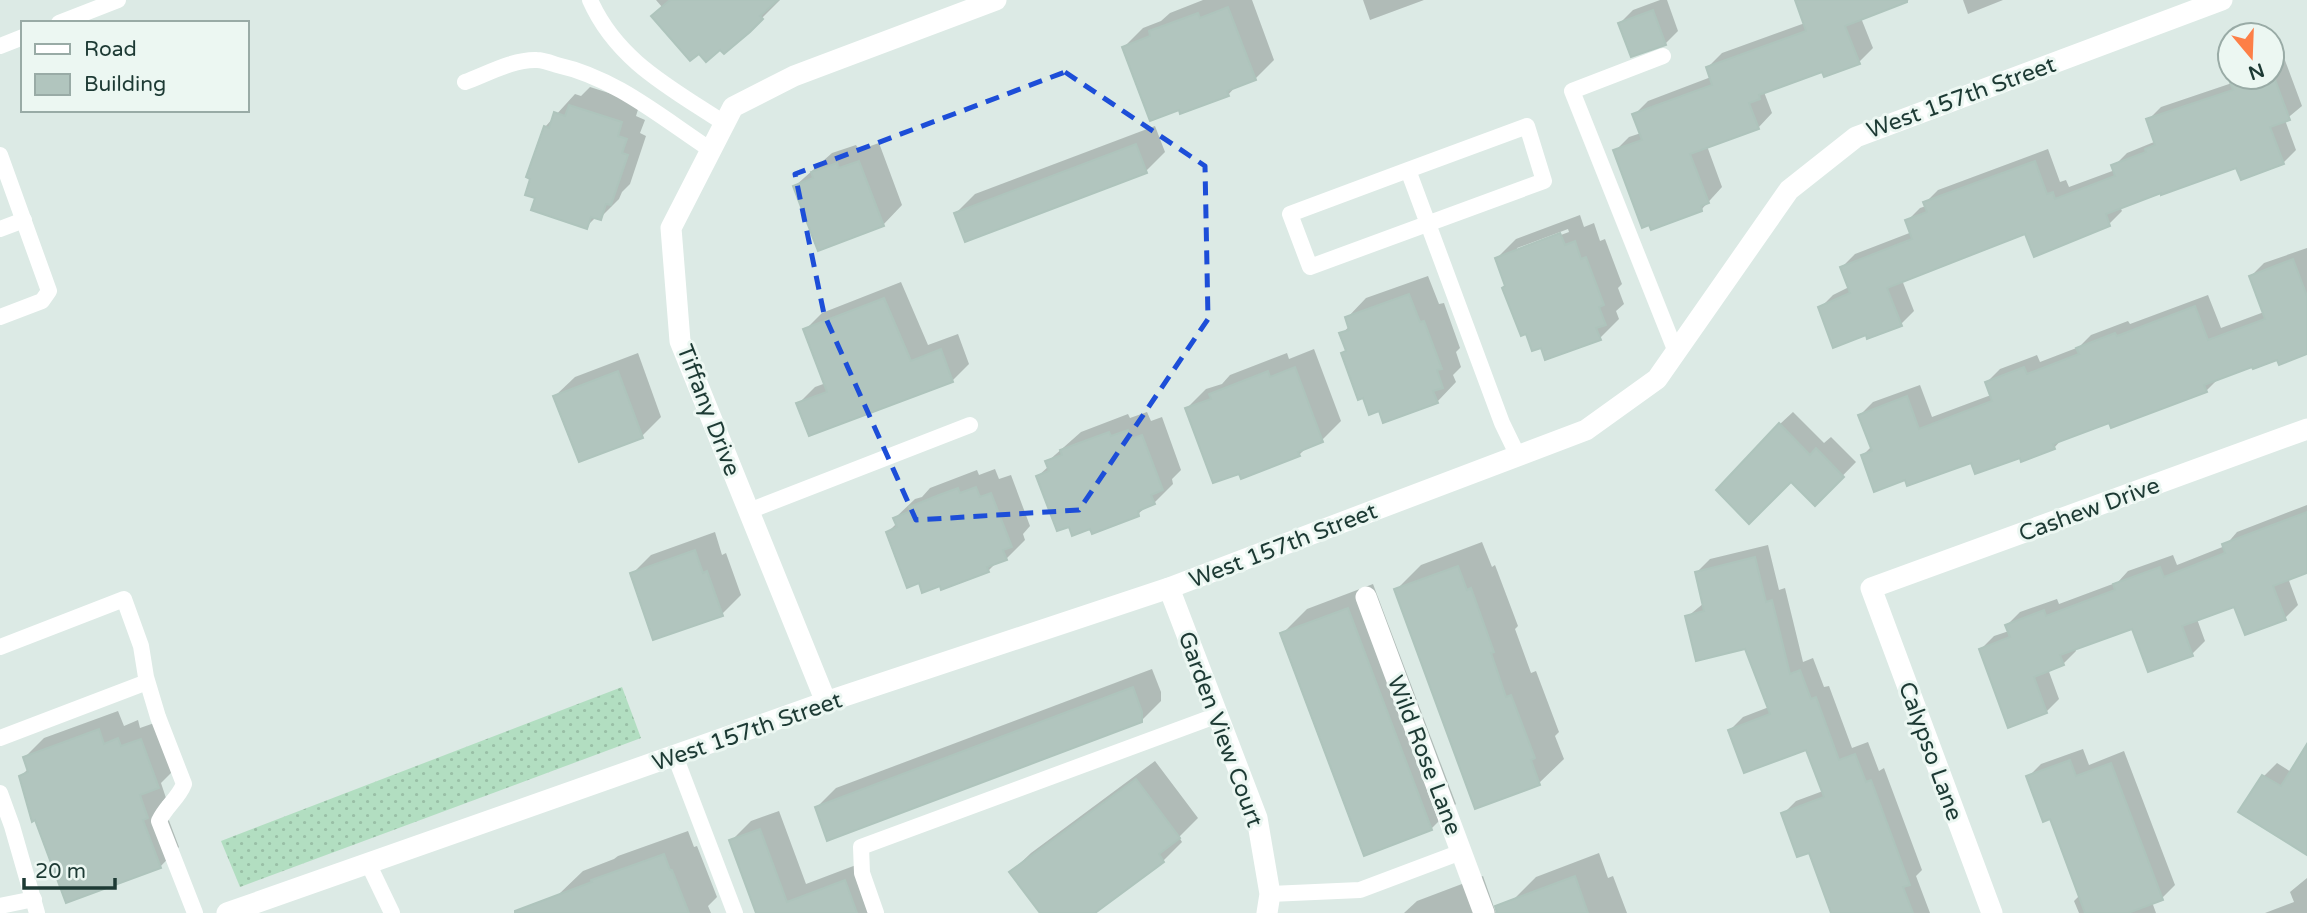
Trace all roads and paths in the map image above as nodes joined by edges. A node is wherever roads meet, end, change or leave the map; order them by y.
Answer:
1 (118, 0) edge
2 (590, 0) edge
3 (996, 0) edge
4 (2222, 0) edge
5 (64, 21) edge
6 (21, 38) edge
7 (0, 46) edge
8 (1663, 56) dead end
9 (465, 82) dead end
10 (724, 123) junction
11 (711, 150) junction
12 (0, 156) edge
13 (1408, 170) junction
14 (24, 220) junction
15 (1428, 225) junction
16 (0, 229) edge
17 (0, 317) edge
18 (1676, 352) junction
19 (970, 425) dead end
20 (2307, 429) edge
21 (1518, 456) junction
22 (749, 511) junction
23 (1169, 588) junction
24 (1871, 588) joint
25 (1366, 597) dead end
26 (0, 647) edge
27 (147, 682) junction
28 (826, 702) junction
29 (1218, 715) junction
30 (0, 738) edge
31 (675, 756) junction
32 (0, 793) edge
33 (1461, 852) junction
34 (368, 863) junction
35 (1269, 904) edge
36 (0, 906) edge
37 (36, 906) edge
38 (195, 913) edge
39 (227, 913) edge
40 (392, 913) edge
41 (735, 913) edge
42 (876, 913) edge
43 (1485, 913) edge
44 (1992, 913) edge

1 - 5 lane
2 - 10 lane
3 - 10 street, Tiffany Drive
4 - 18 street, West 157th Street
6 - 7 lane
8 - 18 lane
9 - 11 lane
10 - 11 street, Tiffany Drive
11 - 22 street, Tiffany Drive
12 - 14 lane
13 - 15 lane
13 - 15 lane
13 - 15 lane
14 - 16 lane
14 - 17 lane
15 - 21 lane
18 - 21 street, West 157th Street
19 - 22 lane
20 - 24 street, Cashew Drive
21 - 23 street, West 157th Street
22 - 28 street, Tiffany Drive
23 - 28 street, West 157th Street
23 - 29 street, Garden View Court
24 - 44 street, Calypso Lane
25 - 33 street, Wild Rose Lane
26 - 27 lane
27 - 30 lane
27 - 38 lane
28 - 31 street, West 157th Street
29 - 35 street, Garden View Court
29 - 42 lane
31 - 34 street, West 157th Street
31 - 41 lane
32 - 37 lane
33 - 35 lane
33 - 43 street, Wild Rose Lane
34 - 39 street, West 157th Street
34 - 40 lane
36 - 37 lane

